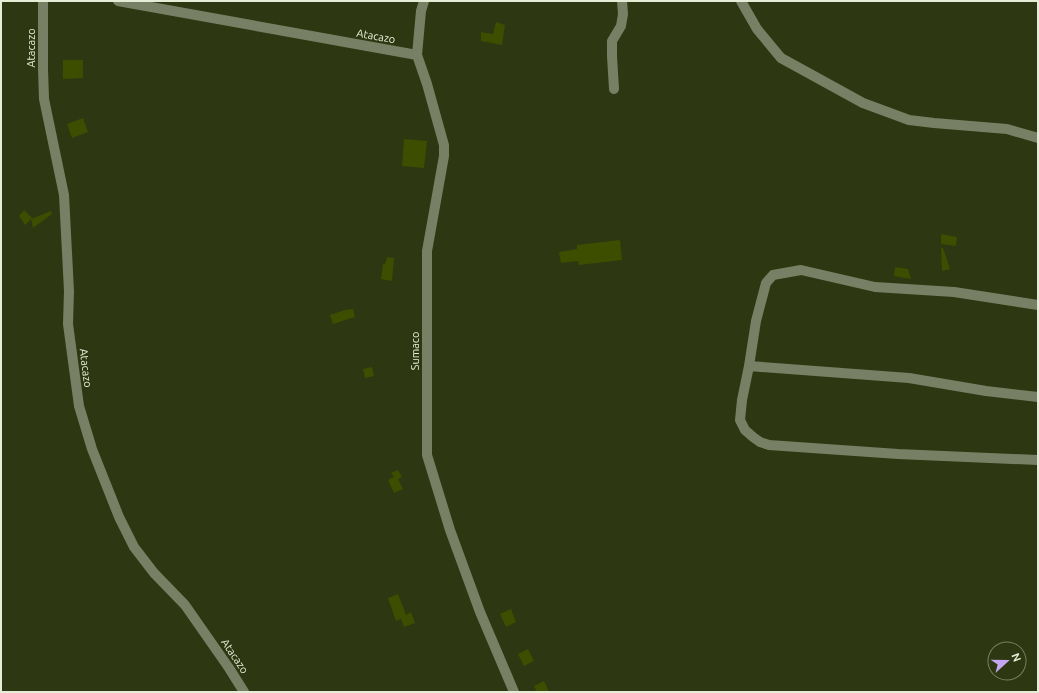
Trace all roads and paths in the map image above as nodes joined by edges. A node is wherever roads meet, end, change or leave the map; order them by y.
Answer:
1 (43, 1) edge
2 (118, 1) edge
3 (424, 1) edge
4 (622, 1) edge
5 (740, 1) edge
6 (417, 55) junction
7 (614, 89) dead end
8 (1038, 138) edge
9 (1038, 305) edge
10 (749, 366) junction
11 (1038, 396) edge
12 (1038, 460) edge
13 (244, 692) edge
14 (514, 692) edge

1 - 13 street, Atacazo
2 - 6 street, Atacazo
3 - 6 street, Sumaco
4 - 7 street
5 - 8 street
6 - 14 street, Sumaco
9 - 10 street
10 - 11 street
10 - 12 street

